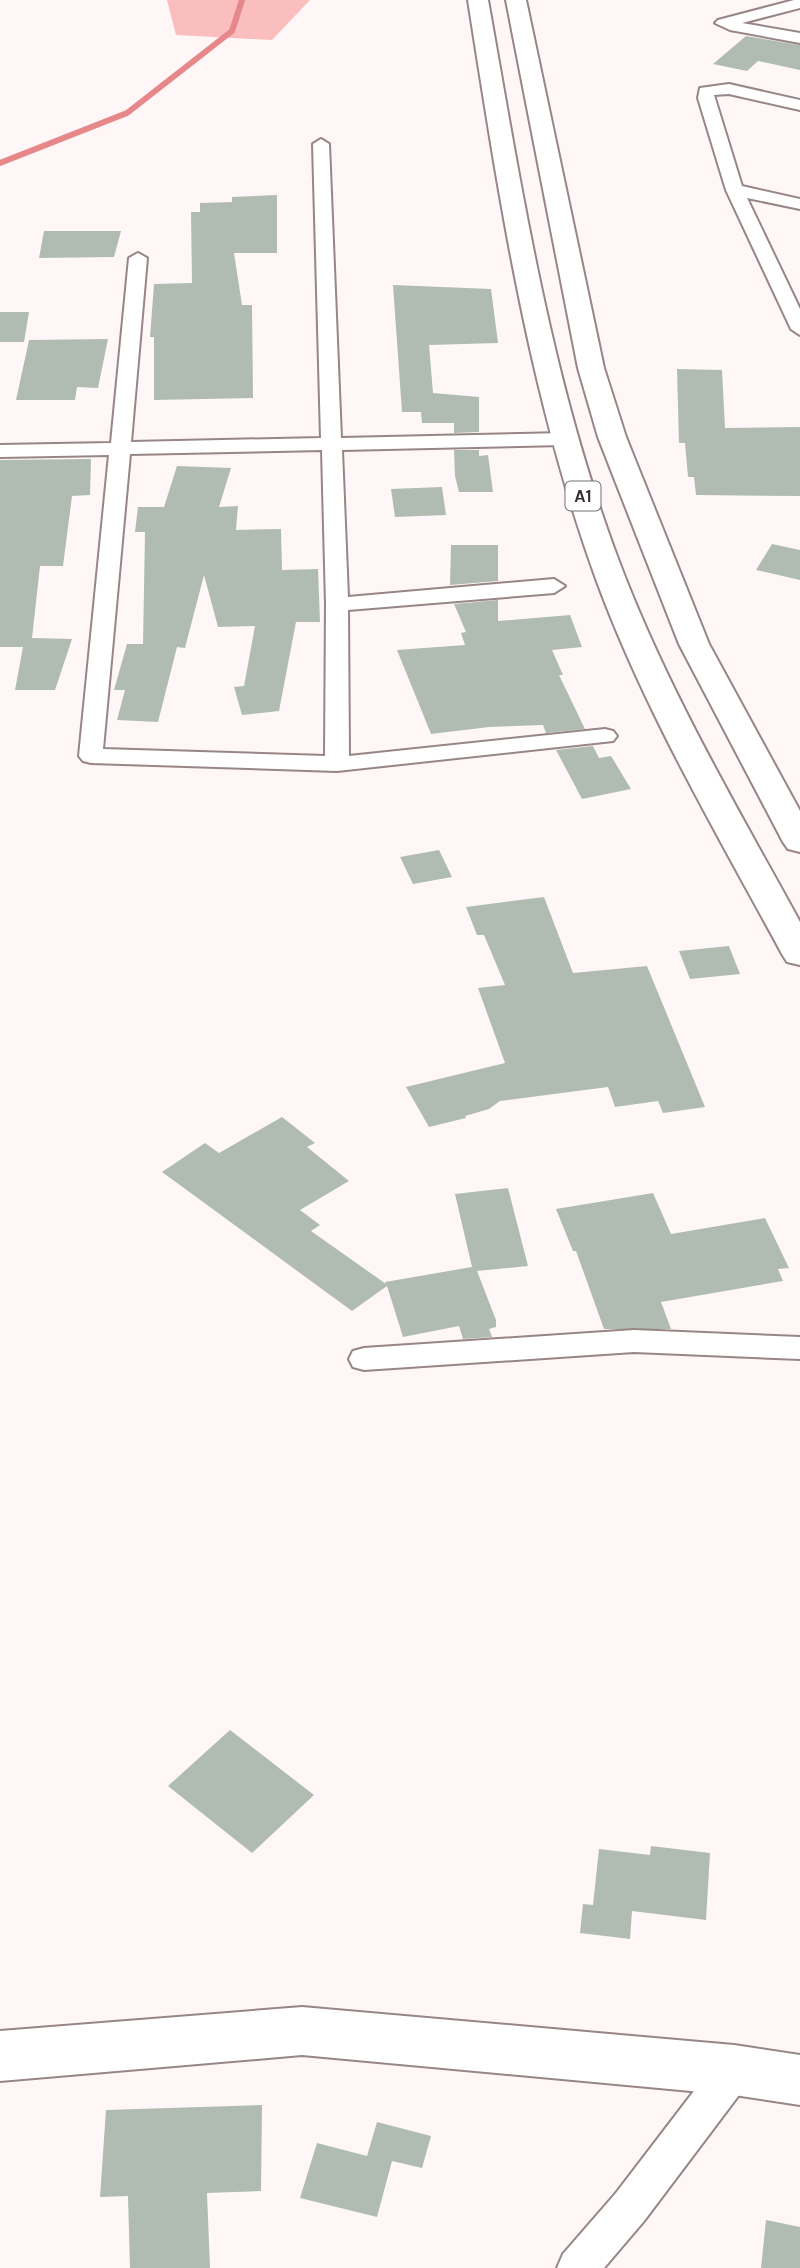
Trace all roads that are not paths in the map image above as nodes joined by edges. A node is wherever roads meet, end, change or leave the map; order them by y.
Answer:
1 (478, 0) edge
2 (516, 0) edge
3 (800, 4) edge
4 (800, 38) edge
5 (800, 105) edge
6 (321, 144) dead end
7 (735, 190) junction
8 (800, 204) edge
9 (138, 258) dead end
10 (800, 329) edge
11 (564, 439) junction
12 (331, 443) junction
13 (120, 448) junction
14 (0, 451) edge
15 (554, 586) dead end
16 (337, 604) junction
17 (605, 736) dead end
18 (337, 764) junction
19 (800, 842) edge
20 (800, 954) edge
21 (800, 1348) edge
22 (364, 1359) dead end
23 (0, 2056) edge
24 (734, 2070) junction
25 (800, 2080) edge
26 (577, 2268) edge

1 - 11 main road, A1
2 - 19 main road, A1
3 - 4 street
5 - 7 street
6 - 12 street
7 - 8 street
7 - 10 street
9 - 13 street
11 - 12 street
11 - 20 main road, A1
12 - 13 street
12 - 16 street
13 - 14 street
13 - 18 street
15 - 16 street
16 - 18 street
17 - 18 street
21 - 22 street
23 - 24 main road
24 - 25 main road
24 - 26 street

